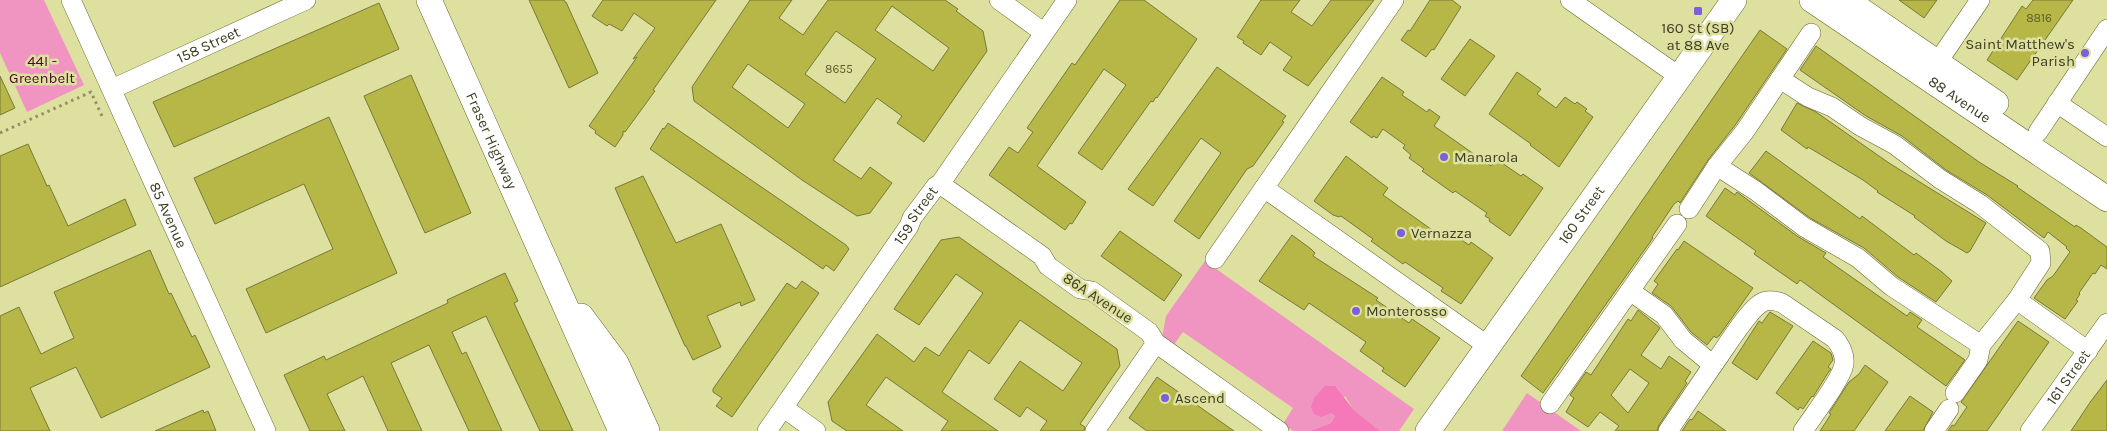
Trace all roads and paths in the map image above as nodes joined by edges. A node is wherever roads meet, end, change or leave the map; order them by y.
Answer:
1 (71, 0) edge
2 (306, 0) edge
3 (429, 0) edge
4 (999, 0) edge
5 (1067, 0) edge
6 (1394, 0) edge
7 (1570, 0) edge
8 (1734, 0) edge
9 (1812, 0) edge
10 (1980, 0) edge
11 (1855, 2) edge
12 (2107, 29) edge
13 (1044, 32) junction
14 (1811, 33) dead end
15 (1937, 63) junction
16 (1680, 77) junction
17 (1780, 79) junction
18 (112, 89) junction
19 (90, 92) dead end
20 (2057, 103) junction
21 (2038, 132) junction
22 (0, 133) edge
23 (2107, 137) edge
24 (1717, 166) junction
25 (2107, 179) edge
26 (940, 184) junction
27 (1264, 188) junction
28 (2107, 199) edge
29 (1689, 209) dead end
30 (1677, 224) dead end
31 (1214, 259) dead end
32 (554, 280) junction
33 (1630, 290) junction
34 (2017, 300) junction
35 (2107, 323) edge
36 (1156, 343) junction
37 (1981, 345) junction
38 (1488, 346) junction
39 (2088, 351) junction
40 (1713, 365) junction
41 (1550, 404) dead end
42 (784, 408) junction
43 (1267, 428) edge
44 (1805, 430) edge
45 (266, 431) edge
46 (622, 431) edge
47 (647, 431) edge
48 (766, 431) edge
49 (816, 431) edge
50 (1095, 431) edge
51 (1428, 431) edge
52 (1668, 431) edge
53 (1934, 431) edge
54 (2030, 431) edge

1 - 18 street, 85 Avenue
2 - 18 street, 158 Street
3 - 32 main road, Fraser Highway
4 - 13 street
5 - 13 street, 159 Street
6 - 27 street
7 - 16 street
8 - 16 main road, 160 Street
9 - 28 main road, 88 Avenue
10 - 15 street
11 - 15 main road, 88 Avenue
12 - 20 street
13 - 26 street, 159 Street
14 - 17 street
15 - 21 main road, 88 Avenue
16 - 38 main road, 160 Street
17 - 24 street
17 - 34 street
18 - 45 street, 85 Avenue
19 - 22 path
20 - 21 street
20 - 23 street
21 - 25 main road, 88 Avenue
24 - 29 street
24 - 37 street
26 - 36 street, 86A Avenue
26 - 42 street, 159 Street
27 - 31 street
27 - 38 street
30 - 33 street
32 - 46 main road, Fraser Highway
32 - 47 main road, Fraser Highway
33 - 40 street
33 - 41 street
34 - 37 street
34 - 39 street
35 - 39 street, 161 Street
36 - 43 street, 86A Avenue
36 - 50 street
37 - 53 street
38 - 51 main road, 160 Street
39 - 54 street, 161 Street
40 - 44 street
40 - 52 street
42 - 48 street, 159 Street
42 - 49 street

